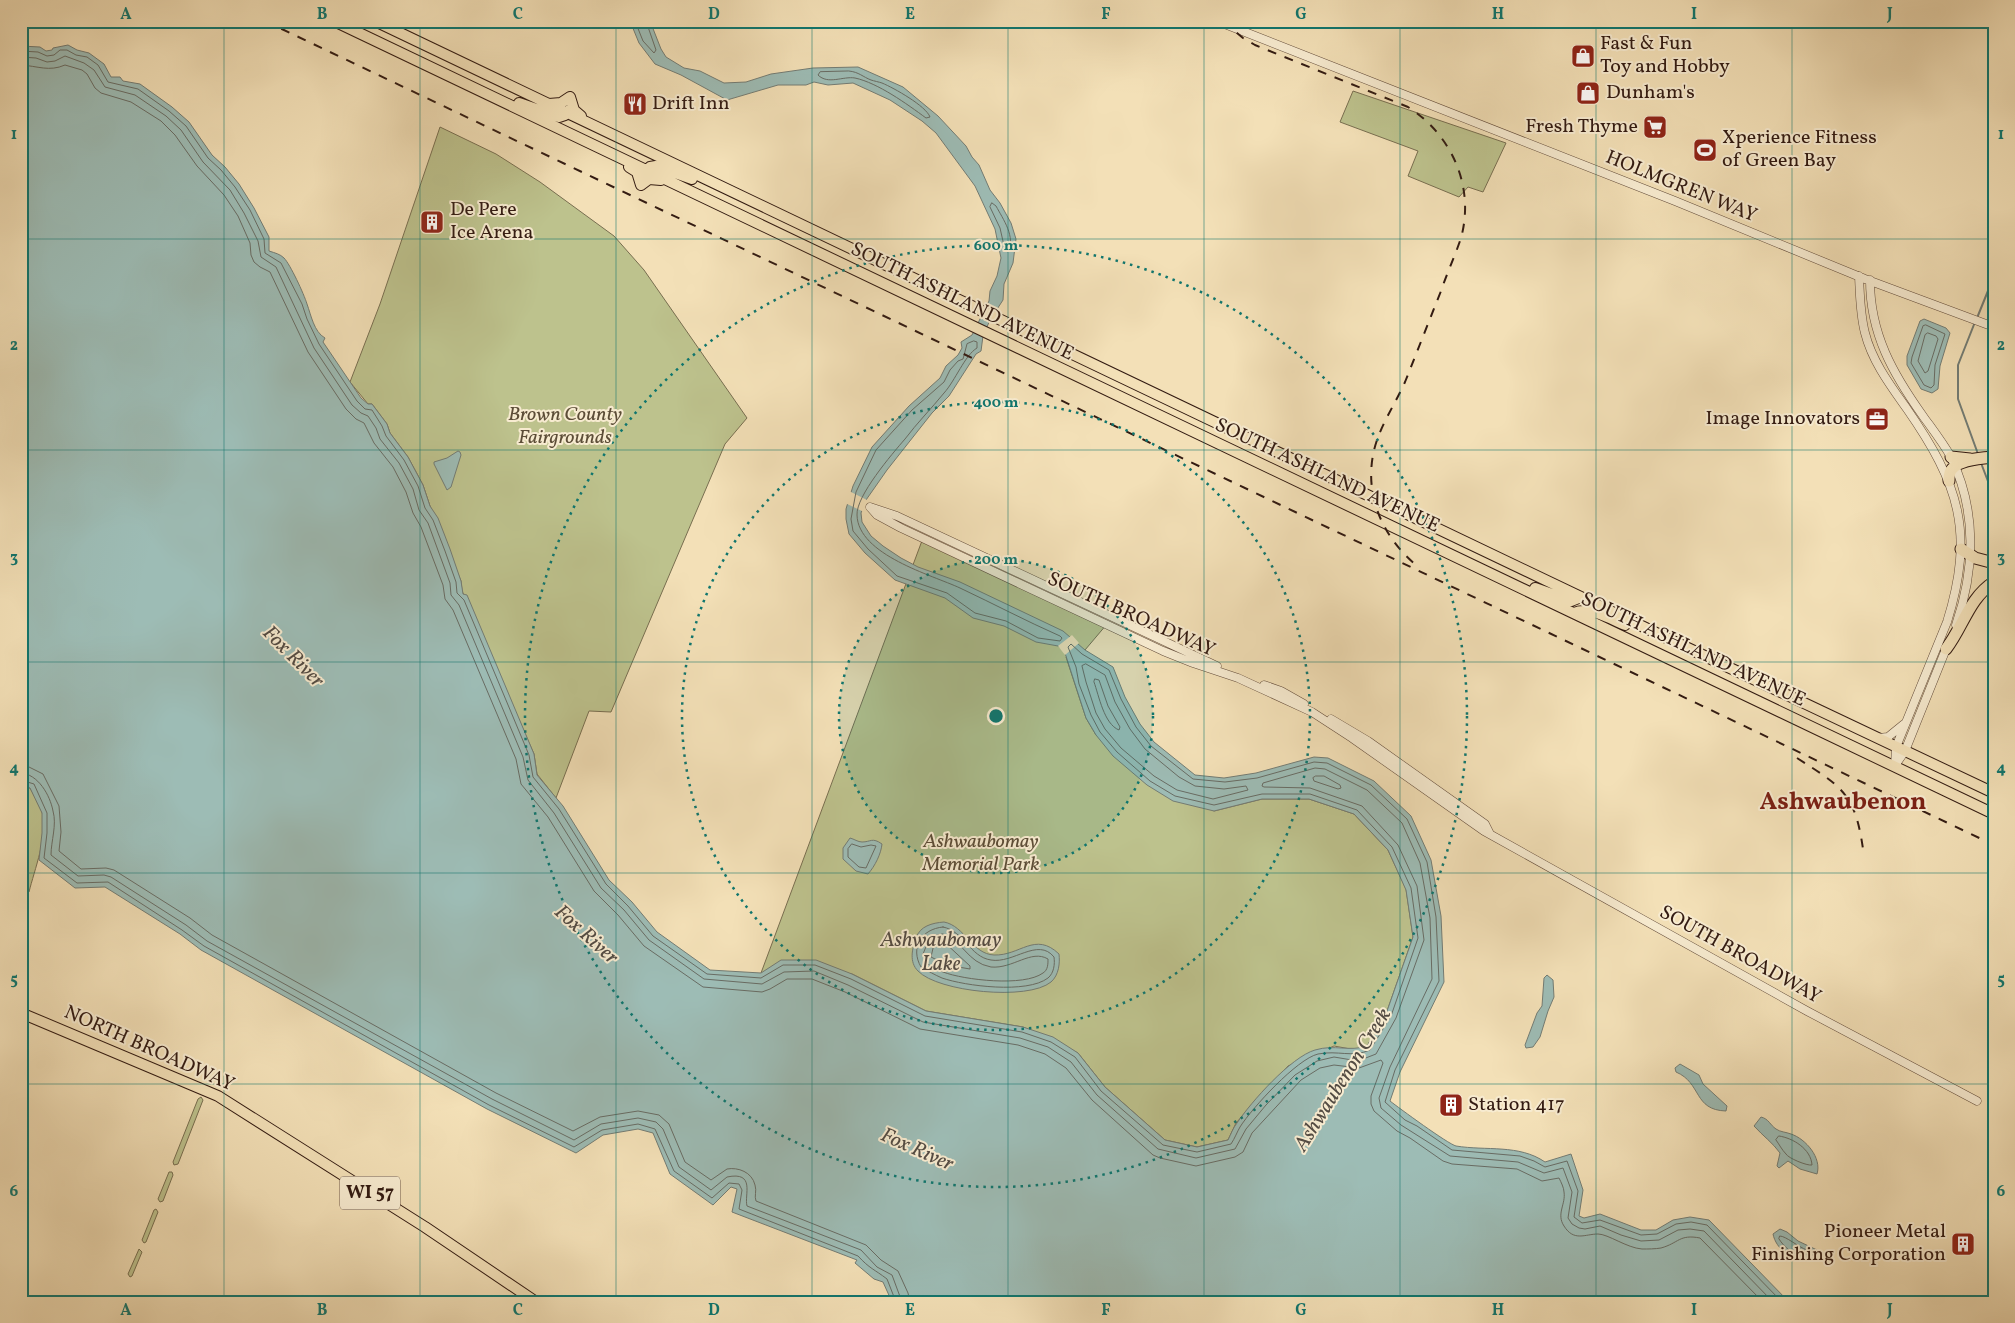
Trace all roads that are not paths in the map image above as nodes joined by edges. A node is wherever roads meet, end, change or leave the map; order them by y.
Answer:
1 (334, 21) edge
2 (375, 21) edge
3 (1217, 21) edge
4 (485, 93) junction
5 (550, 104) junction
6 (569, 108) junction
7 (643, 174) junction
8 (704, 178) junction
9 (669, 182) junction
10 (717, 185) junction
11 (1859, 276) junction
12 (1870, 280) junction
13 (1994, 327) edge
14 (1994, 457) edge
15 (1953, 462) junction
16 (1948, 481) junction
17 (1961, 549) junction
18 (1971, 556) junction
19 (1994, 563) edge
20 (1501, 579) junction
21 (1994, 582) edge
22 (1581, 597) junction
23 (1574, 614) junction
24 (1673, 642) junction
25 (1946, 649) junction
26 (1906, 723) junction
27 (1877, 738) junction
28 (1900, 749) junction
29 (1895, 766) junction
30 (1994, 793) edge
31 (1994, 814) edge
32 (1490, 834) junction
33 (21, 1013) edge
34 (1977, 1101) dead end
35 (536, 1302) edge

1 - 4 main road
2 - 5 main road
3 - 11 street, HOLMGREN WAY
4 - 6 main road
4 - 7 main road, SOUTH ASHLAND AVENUE
5 - 6 main road
5 - 6 main road
6 - 8 main road, SOUTH ASHLAND AVENUE
6 - 8 main road
7 - 9 main road, SOUTH ASHLAND AVENUE
7 - 9 main road
7 - 10 main road
8 - 10 main road, SOUTH ASHLAND AVENUE
9 - 20 main road, SOUTH ASHLAND AVENUE
10 - 22 main road, SOUTH ASHLAND AVENUE
11 - 12 street, HOLMGREN WAY
11 - 16 street
12 - 13 street, HOLMGREN WAY
12 - 15 street
14 - 15 highway
15 - 16 highway
15 - 18 street
16 - 17 street
17 - 18 highway
17 - 26 street
18 - 19 highway
18 - 25 street
20 - 22 main road
20 - 23 main road, SOUTH ASHLAND AVENUE
21 - 25 highway
22 - 24 main road, SOUTH ASHLAND AVENUE
23 - 24 main road
23 - 29 main road, SOUTH ASHLAND AVENUE
24 - 27 main road, SOUTH ASHLAND AVENUE
25 - 28 street
26 - 27 street
26 - 28 street
27 - 28 main road, SOUTH ASHLAND AVENUE
28 - 29 street
28 - 30 main road, SOUTH ASHLAND AVENUE
29 - 31 main road, SOUTH ASHLAND AVENUE
32 - 32 street, SOUTH BROADWAY
32 - 34 street, SOUTH BROADWAY
33 - 35 main road, NORTH BROADWAY / WI 57

